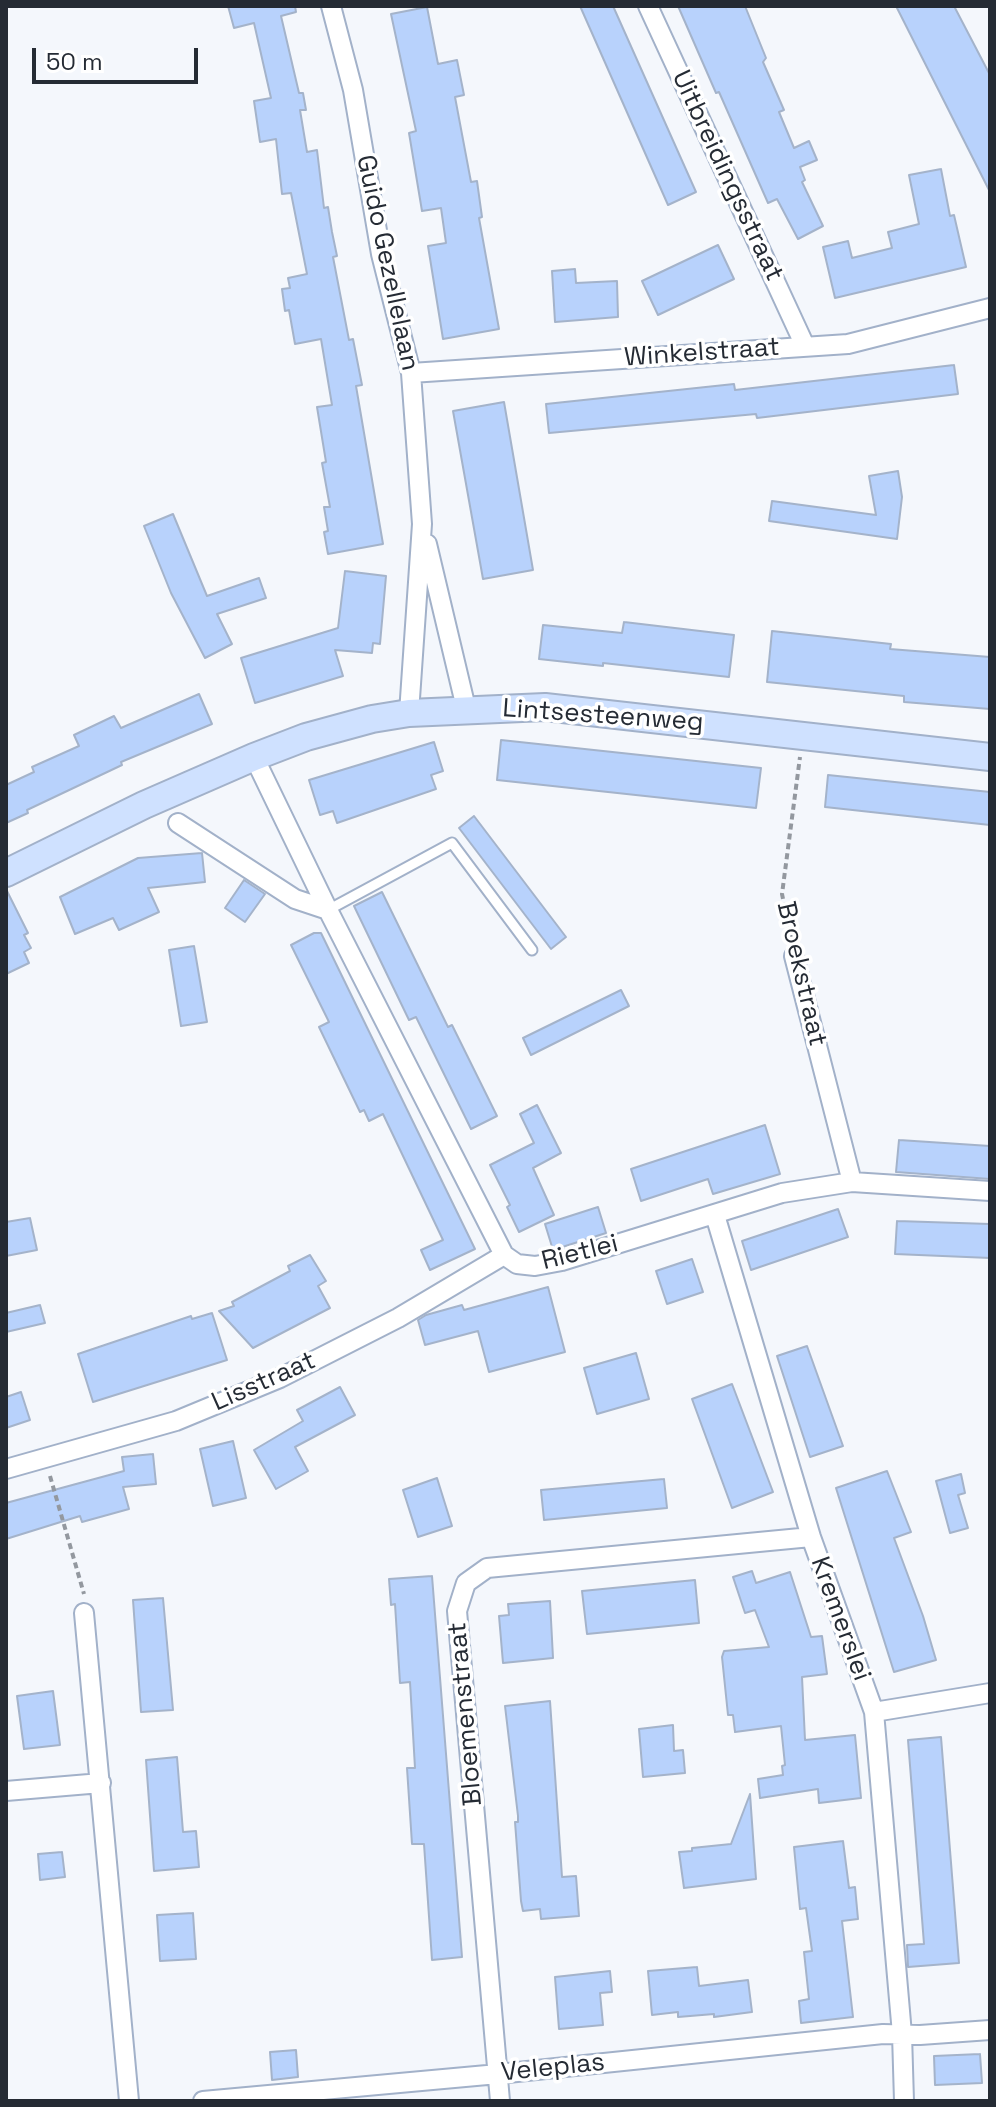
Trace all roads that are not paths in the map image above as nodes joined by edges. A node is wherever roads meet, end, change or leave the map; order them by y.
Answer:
1 (331, 6) edge
2 (648, 6) edge
3 (990, 308) edge
4 (805, 346) junction
5 (411, 373) junction
6 (422, 524) junction
7 (466, 708) junction
8 (409, 713) junction
9 (254, 757) junction
10 (990, 757) edge
11 (178, 823) dead end
12 (6, 873) edge
13 (328, 910) junction
14 (532, 950) dead end
15 (794, 956) road end
16 (852, 1182) junction
17 (990, 1191) edge
18 (715, 1215) junction
19 (504, 1255) junction
20 (6, 1469) edge
21 (811, 1537) junction
22 (84, 1613) road end
23 (990, 1693) edge
24 (874, 1712) junction
25 (101, 1783) junction
26 (6, 1791) edge
27 (990, 2030) edge
28 (902, 2034) junction
29 (498, 2074) junction
30 (129, 2101) edge
31 (203, 2101) edge
32 (500, 2101) edge
33 (904, 2101) edge

1 - 5 street, Guido Gezellelaan
2 - 4 street, Uitbreidingsstraat
3 - 4 street, Winkelstraat
4 - 5 street, Winkelstraat
5 - 6 street, Guido Gezellelaan
6 - 7 street, Guido Gezellelaan
6 - 8 street, Guido Gezellelaan
7 - 8 street, Lintsesteenweg
7 - 10 street, Lintsesteenweg
8 - 9 street, Lintsesteenweg
9 - 12 street, Lintsesteenweg
9 - 13 street, Rietlei
11 - 13 street
13 - 14 lane
13 - 19 street, Rietlei
15 - 16 street, Broekstraat
16 - 17 street, Rietlei
16 - 18 street, Rietlei
18 - 19 street, Rietlei
18 - 21 street, Kremerslei
19 - 20 street, Lisstraat
21 - 24 street, Kremerslei
21 - 29 street, Bloemenstraat
22 - 25 street
23 - 24 street
24 - 28 street, Kremerslei
25 - 26 street
25 - 30 street
27 - 28 street
28 - 29 street, Veleplas
28 - 33 street, Kremerslei
29 - 31 street, Veleplas
29 - 32 street, Bloemenstraat

